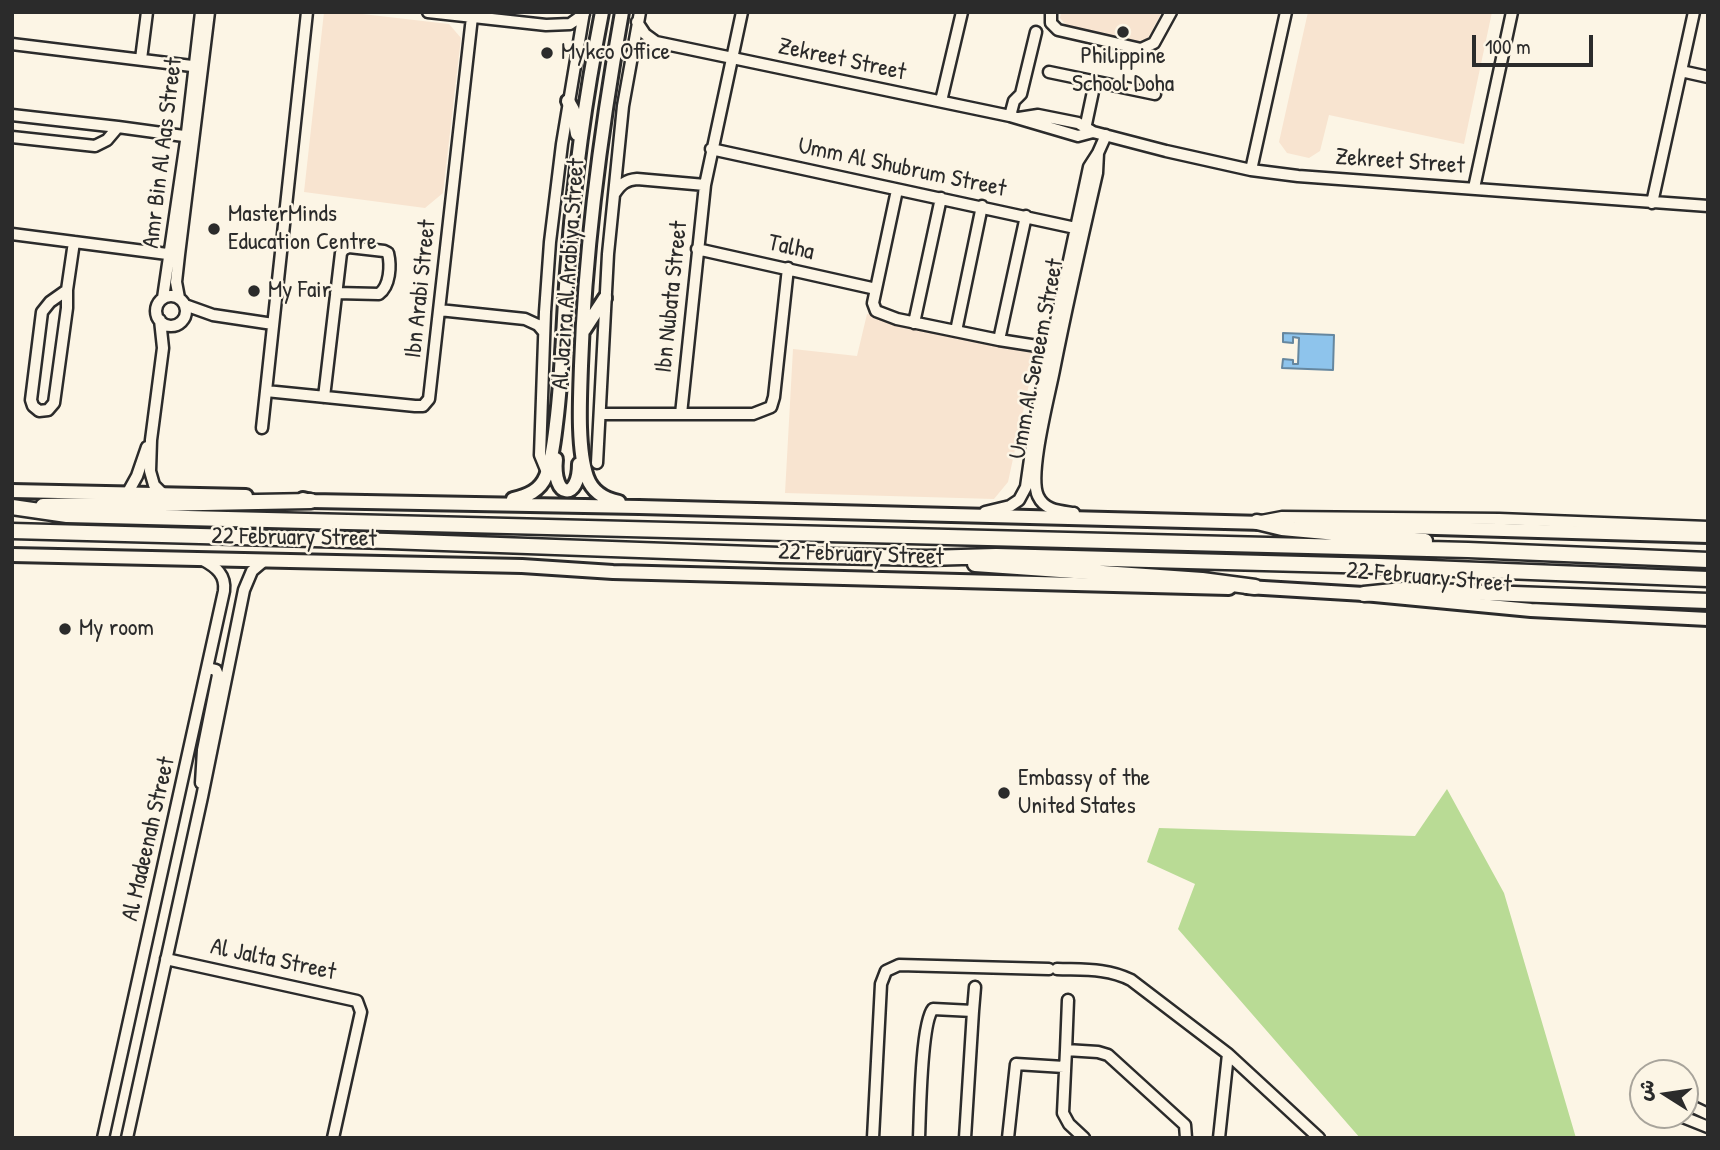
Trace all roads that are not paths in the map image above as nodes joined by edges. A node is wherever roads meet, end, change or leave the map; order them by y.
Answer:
1 (147, 12) edge
2 (201, 12) edge
3 (209, 12) edge
4 (307, 12) edge
5 (428, 12) edge
6 (602, 12) edge
7 (622, 12) edge
8 (742, 12) edge
9 (961, 12) edge
10 (1051, 12) edge
11 (1171, 12) edge
12 (1286, 12) edge
13 (1512, 12) edge
14 (1694, 12) edge
15 (584, 13) edge
16 (472, 17) junction
17 (638, 17) edge
18 (546, 25) junction
19 (1036, 32) dead end
20 (656, 42) junction
21 (12, 44) edge
22 (577, 44) junction
23 (631, 55) junction
24 (732, 58) junction
25 (141, 59) junction
26 (200, 67) junction
27 (1681, 71) junction
28 (1049, 72) dead end
29 (1708, 77) edge
30 (1095, 82) junction
31 (1155, 94) dead end
32 (568, 101) junction
33 (942, 101) junction
34 (12, 116) edge
35 (1015, 117) junction
36 (118, 127) junction
37 (1087, 131) junction
38 (1106, 135) junction
39 (12, 137) edge
40 (191, 137) junction
41 (711, 149) junction
42 (578, 156) junction
43 (618, 160) junction
44 (1251, 170) junction
45 (637, 179) junction
46 (705, 185) junction
47 (1474, 188) junction
48 (897, 190) junction
49 (615, 193) junction
50 (941, 198) junction
51 (1652, 203) junction
52 (982, 206) junction
53 (1708, 206) edge
54 (1026, 216) junction
55 (1080, 229) junction
56 (12, 234) edge
57 (74, 242) junction
58 (698, 249) junction
59 (175, 255) junction
60 (788, 268) junction
61 (876, 289) junction
62 (67, 290) junction
63 (336, 293) junction
64 (163, 298) junction
65 (605, 298) junction
66 (182, 301) junction
67 (439, 310) junction
68 (545, 312) junction
69 (213, 315) junction
70 (525, 319) junction
71 (160, 320) junction
72 (178, 323) junction
73 (914, 323) junction
74 (273, 324) junction
75 (956, 331) junction
76 (544, 332) junction
77 (583, 333) junction
78 (999, 340) junction
79 (163, 348) junction
80 (1050, 348) junction
81 (266, 391) junction
82 (560, 393) junction
83 (324, 397) junction
84 (580, 404) junction
85 (600, 414) junction
86 (681, 414) junction
87 (262, 428) dead end
88 (151, 440) junction
89 (597, 463) dead end
90 (547, 472) junction
91 (12, 491) edge
92 (127, 494) junction
93 (164, 495) junction
94 (311, 501) junction
95 (492, 503) junction
96 (18, 507) edge
97 (639, 507) junction
98 (971, 517) junction
99 (1109, 519) junction
100 (1257, 523) junction
101 (1708, 527) edge
102 (12, 531) edge
103 (1708, 536) edge
104 (1468, 550) junction
105 (12, 555) edge
106 (946, 558) junction
107 (201, 559) junction
108 (265, 559) junction
109 (1708, 560) edge
110 (1708, 579) edge
111 (1255, 587) junction
112 (1364, 594) junction
113 (1708, 601) edge
114 (1708, 619) edge
115 (208, 668) junction
116 (202, 797) junction
117 (166, 959) junction
118 (975, 987) dead end
119 (1068, 1000) dead end
120 (973, 1011) junction
121 (1066, 1050) junction
122 (1228, 1054) junction
123 (1064, 1067) junction
124 (103, 1138) edge
125 (127, 1138) edge
126 (333, 1138) edge
127 (873, 1138) edge
128 (919, 1138) edge
129 (964, 1138) edge
130 (1009, 1138) edge
131 (1084, 1138) edge
132 (1186, 1138) edge
133 (1219, 1138) edge
134 (1319, 1138) edge

1 - 25 street
2 - 26 street, Amr Bin Al Aas Street
3 - 26 street, Amr Bin Al Aas Street
4 - 74 street
5 - 16 street
6 - 42 main road, Al Jazira Al Arabiya Street
7 - 77 main road, Al Jazira Al Arabiya Street
8 - 24 street, Ibn Nubata Street
9 - 33 street
10 - 11 street
12 - 44 street
13 - 47 street
14 - 27 street
15 - 18 street
15 - 22 street, Al Jazira Al Arabiya Street
16 - 18 street
16 - 67 street, Ibn Arabi Street
17 - 20 street
17 - 23 street, Al Jazira Al Arabiya Street
18 - 22 street
19 - 35 street
20 - 23 street
20 - 24 street, Zekreet Street
21 - 25 street
22 - 32 street, Al Jazira Al Arabiya Street
23 - 43 street, Al Jazira Al Arabiya Street
24 - 33 street, Zekreet Street
24 - 41 street, Ibn Nubata Street
25 - 26 street
26 - 40 street, Amr Bin Al Aas Street
27 - 29 street
27 - 51 street
28 - 30 street
30 - 31 street
30 - 37 street
32 - 42 main road
32 - 68 street, Al Jazira Al Arabiya Street
33 - 35 street, Zekreet Street
34 - 36 street
35 - 37 street, Zekreet Street
36 - 39 street
36 - 40 street
37 - 38 street, Zekreet Street
38 - 44 street, Zekreet Street
38 - 55 street, Umm Al Seneem Street
40 - 59 street, Amr Bin Al Aas Street
41 - 46 street, Ibn Nubata Street
41 - 48 street, Umm Al Shubrum Street
42 - 82 main road, Al Jazira Al Arabiya Street
43 - 45 street
43 - 49 street, Al Jazira Al Arabiya Street
44 - 47 street, Zekreet Street
45 - 46 street
45 - 49 street
46 - 58 street, Ibn Nubata Street
47 - 51 street, Zekreet Street
48 - 50 street, Umm Al Shubrum Street
48 - 61 street
49 - 65 street, Al Jazira Al Arabiya Street
50 - 52 street, Umm Al Shubrum Street
50 - 73 street
51 - 53 street, Zekreet Street
52 - 54 street, Umm Al Shubrum Street
52 - 75 street
54 - 55 street, Umm Al Shubrum Street
54 - 78 street
55 - 80 street, Umm Al Seneem Street
55 - 99 street, Umm Al Seneem Street
56 - 57 street
57 - 59 street
57 - 62 street
58 - 60 street, Talha
58 - 86 street, Ibn Nubata Street
59 - 64 street, Amr Bin Al Aas Street
59 - 66 street, Amr Bin Al Aas Street
60 - 61 street, Talha
60 - 86 street
61 - 73 street
62 - 62 street
63 - 63 street
63 - 83 street
64 - 66 street
64 - 71 street
65 - 77 main road
65 - 85 street, Al Jazira Al Arabiya Street
66 - 69 street
66 - 72 street
67 - 70 street
67 - 83 street, Ibn Arabi Street
68 - 70 street
68 - 76 street, Al Jazira Al Arabiya Street
69 - 72 street
69 - 74 street
70 - 76 street
71 - 72 street
71 - 79 street
72 - 79 street
73 - 75 street
74 - 81 street
75 - 78 street
76 - 90 street, Al Jazira Al Arabiya Street
77 - 84 main road, Al Jazira Al Arabiya Street
78 - 80 street
79 - 88 street
80 - 98 street, Umm Al Seneem Street
81 - 83 street, Ibn Arabi Street
81 - 87 street
82 - 84 main road
82 - 90 main road, Al Jazira Al Arabiya Street
84 - 97 main road, Al Jazira Al Arabiya Street
85 - 86 street
85 - 89 street, Al Jazira Al Arabiya Street
88 - 92 street
88 - 93 street
90 - 95 main road
91 - 92 main road, 22 February Street
92 - 93 main road, 22 February Street
93 - 94 main road, 22 February Street
94 - 95 main road, 22 February Street
94 - 96 highway
95 - 97 main road, 22 February Street
96 - 104 highway, 22 February Street
97 - 98 main road, 22 February Street
98 - 99 main road, 22 February Street
99 - 100 main road, 22 February Street
100 - 101 street, 22 February Street
100 - 103 main road, 22 February Street
100 - 104 highway
102 - 106 highway, 22 February Street
104 - 109 highway, 22 February Street
105 - 107 main road, 22 February Street
106 - 110 highway, 22 February Street
106 - 111 highway
107 - 108 main road, 22 February Street
107 - 115 street, Al Madeenah Street
108 - 111 main road, 22 February Street
108 - 116 street, Al Madeenah Street
111 - 112 main road, 22 February Street
112 - 113 highway
112 - 114 main road, 22 February Street
115 - 116 street
115 - 124 street, Al Madeenah Street
116 - 117 street, Al Madeenah Street
117 - 125 street, Al Madeenah Street
117 - 126 street, Al Jalta Street
118 - 120 street
119 - 121 street
120 - 128 street
120 - 129 street
121 - 123 street
121 - 132 street
122 - 127 street
122 - 133 street
122 - 134 street
123 - 130 street
123 - 131 street

